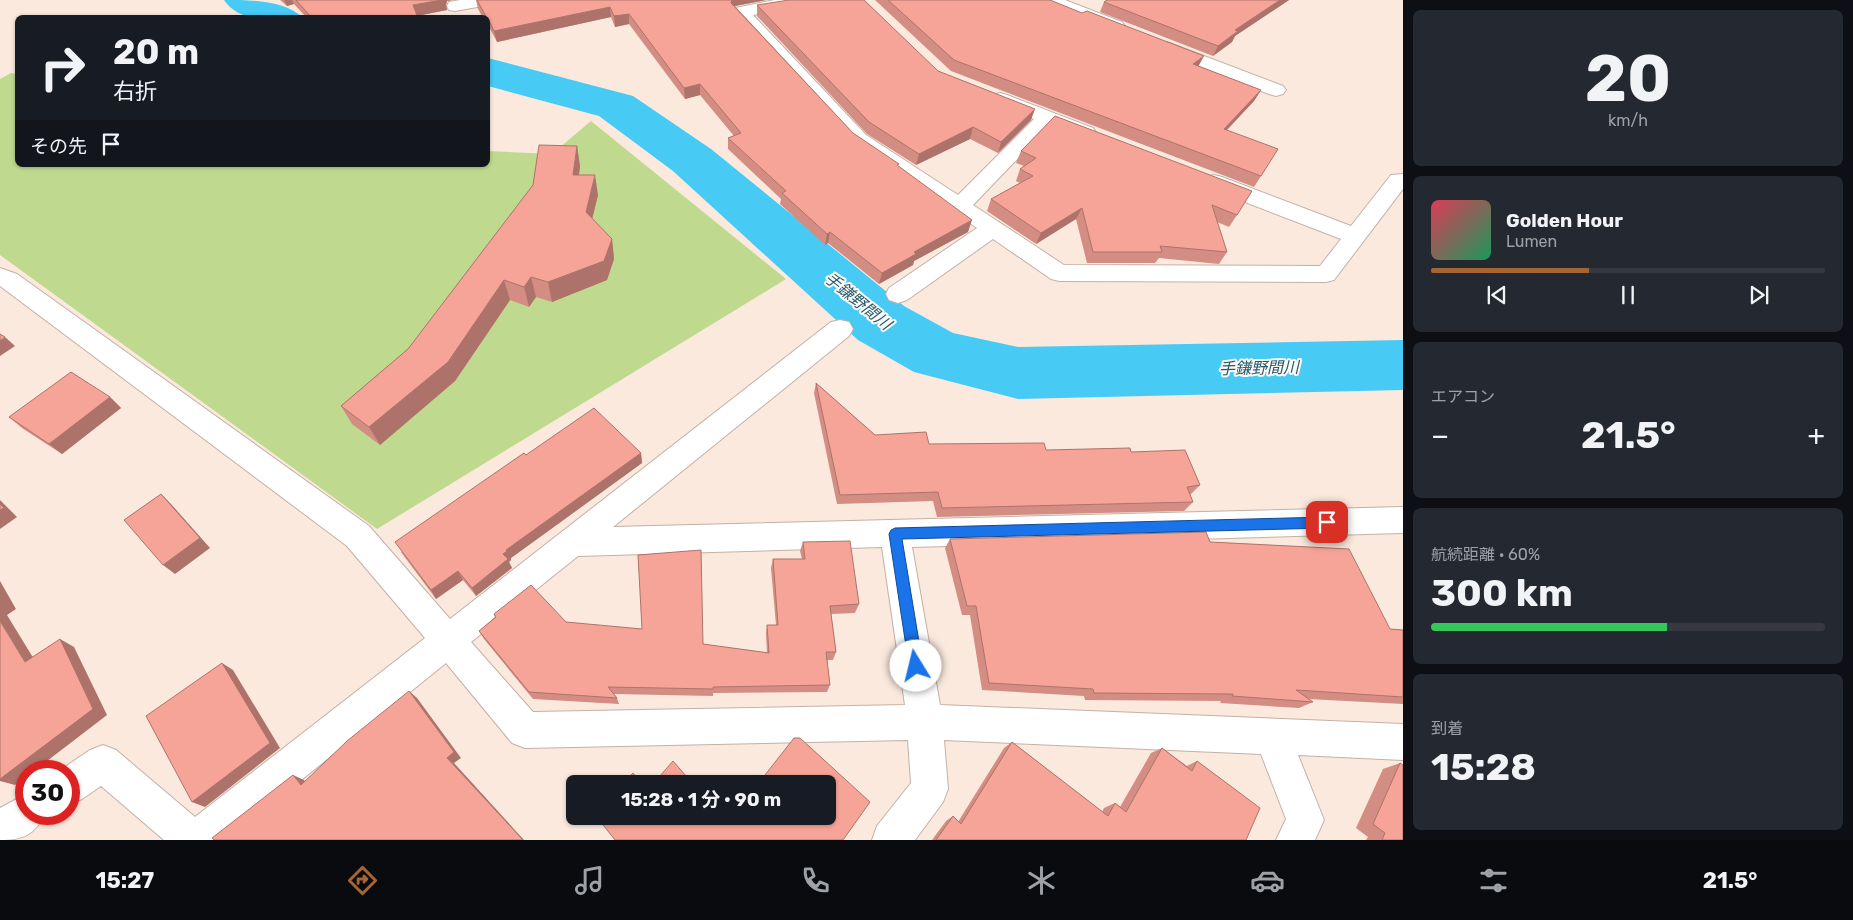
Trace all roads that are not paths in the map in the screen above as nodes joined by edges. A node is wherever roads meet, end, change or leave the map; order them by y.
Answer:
1 (488, 0) edge
2 (1050, 0) edge
3 (790, 1) edge
4 (454, 8) edge
5 (1131, 32) edge
6 (1149, 40) edge
7 (1276, 90) dead end
8 (986, 94) edge
9 (1047, 117) junction
10 (1101, 138) edge
11 (1192, 173) edge
12 (1399, 180) dead end
13 (960, 206) junction
14 (993, 228) junction
15 (1355, 236) junction
16 (0, 276) edge
17 (898, 294) dead end
18 (840, 329) dead end
19 (1403, 520) edge
20 (895, 534) junction
21 (573, 542) junction
22 (449, 640) junction
23 (925, 722) junction
24 (1273, 737) junction
25 (1403, 742) edge
26 (80, 779) edge
27 (15, 820) edge
28 (0, 830) edge
29 (195, 840) edge
30 (891, 840) edge
31 (1295, 840) edge

1 - 4 street
2 - 5 street
3 - 13 street
6 - 7 street
8 - 9 street
9 - 10 street
9 - 13 street
11 - 15 street
12 - 15 street
13 - 14 street
14 - 15 street
14 - 17 street
16 - 22 street
18 - 21 street
19 - 20 street
20 - 21 street
20 - 23 street
21 - 22 street
22 - 23 street
22 - 29 street
23 - 24 street
23 - 30 street
24 - 25 street
24 - 31 street
26 - 29 street
27 - 28 street

